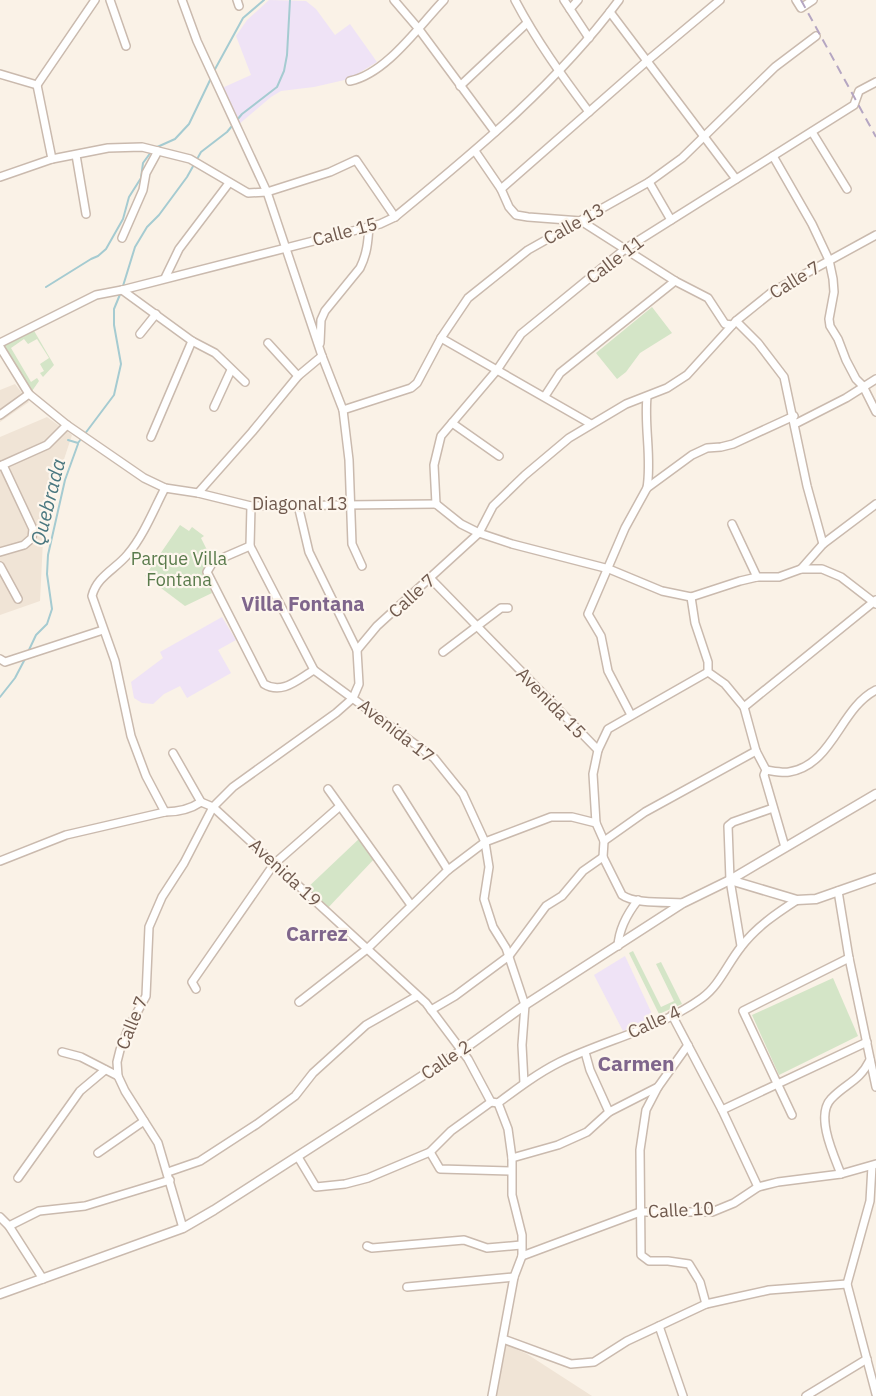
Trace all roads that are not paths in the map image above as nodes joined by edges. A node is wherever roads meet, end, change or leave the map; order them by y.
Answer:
1 (95, 0) edge
2 (110, 0) edge
3 (182, 0) edge
4 (394, 0) edge
5 (444, 0) edge
6 (515, 0) edge
7 (564, 0) edge
8 (578, 0) edge
9 (619, 0) edge
10 (720, 0) edge
11 (796, 0) edge
12 (813, 0) edge
13 (570, 9) junction
14 (610, 12) junction
15 (527, 23) junction
16 (418, 28) junction
17 (816, 36) dead end
18 (589, 38) junction
19 (126, 46) dead end
20 (647, 61) junction
21 (559, 71) junction
22 (0, 74) edge
23 (350, 81) dead end
24 (876, 82) edge
25 (37, 86) junction
26 (460, 86) junction
27 (589, 112) junction
28 (495, 132) junction
29 (812, 132) junction
30 (705, 137) junction
31 (158, 150) junction
32 (475, 151) junction
33 (76, 155) junction
34 (773, 156) junction
35 (52, 159) junction
36 (0, 177) edge
37 (736, 179) junction
38 (649, 182) junction
39 (229, 183) junction
40 (501, 189) junction
41 (847, 189) dead end
42 (267, 192) junction
43 (86, 214) dead end
44 (395, 217) junction
45 (671, 220) junction
46 (581, 221) junction
47 (369, 226) junction
48 (876, 235) edge
49 (122, 238) dead end
50 (286, 247) junction
51 (625, 249) junction
52 (829, 260) junction
53 (165, 278) junction
54 (675, 280) junction
55 (122, 290) junction
56 (156, 315) junction
57 (734, 323) junction
58 (140, 334) dead end
59 (441, 338) junction
60 (192, 340) junction
61 (268, 343) dead end
62 (0, 345) edge
63 (320, 353) junction
64 (231, 370) junction
65 (497, 370) junction
66 (298, 376) junction
67 (876, 379) edge
68 (245, 382) dead end
69 (863, 386) junction
70 (29, 394) junction
71 (545, 396) junction
72 (648, 397) junction
73 (214, 407) dead end
74 (343, 410) junction
75 (876, 412) edge
76 (0, 415) edge
77 (794, 420) junction
78 (452, 423) junction
79 (591, 424) junction
80 (68, 425) junction
81 (151, 437) dead end
82 (499, 456) dead end
83 (1, 466) edge
84 (165, 488) junction
85 (647, 488) junction
86 (198, 493) junction
87 (436, 504) junction
88 (876, 504) edge
89 (298, 505) junction
90 (349, 505) junction
91 (251, 506) junction
92 (732, 524) dead end
93 (479, 533) junction
94 (823, 544) junction
95 (250, 546) junction
96 (0, 552) edge
97 (0, 566) edge
98 (362, 566) dead end
99 (609, 569) junction
100 (801, 569) junction
101 (757, 577) junction
102 (431, 579) junction
103 (691, 597) junction
104 (18, 599) dead end
105 (876, 602) edge
106 (508, 608) dead end
107 (477, 627) junction
108 (103, 630) junction
109 (357, 650) junction
110 (442, 652) dead end
111 (0, 659) edge
112 (314, 670) junction
113 (708, 672) junction
114 (876, 690) edge
115 (353, 698) junction
116 (744, 707) junction
117 (631, 715) junction
118 (598, 750) junction
119 (756, 751) junction
120 (173, 753) dead end
121 (766, 770) junction
122 (328, 789) dead end
123 (397, 789) dead end
124 (876, 794) edge
125 (201, 802) junction
126 (213, 807) junction
127 (339, 807) junction
128 (773, 808) junction
129 (165, 812) junction
130 (596, 823) junction
131 (604, 841) junction
132 (486, 842) junction
133 (785, 847) junction
134 (603, 857) junction
135 (0, 861) edge
136 (274, 864) junction
137 (448, 870) junction
138 (876, 878) edge
139 (736, 879) junction
140 (838, 891) junction
141 (638, 900) junction
142 (797, 900) junction
143 (683, 903) junction
144 (411, 905) junction
145 (618, 946) junction
146 (741, 946) junction
147 (367, 949) junction
148 (509, 956) junction
149 (849, 958) junction
150 (196, 988) dead end
151 (417, 996) junction
152 (299, 1002) dead end
153 (525, 1005) junction
154 (431, 1010) junction
155 (672, 1015) junction
156 (867, 1042) junction
157 (688, 1044) junction
158 (461, 1051) junction
159 (62, 1052) dead end
160 (585, 1052) junction
161 (870, 1059) junction
162 (105, 1070) junction
163 (118, 1077) junction
164 (524, 1083) junction
165 (777, 1084) junction
166 (658, 1087) junction
167 (876, 1087) edge
168 (495, 1102) junction
169 (722, 1110) junction
170 (609, 1112) junction
171 (792, 1114) dead end
172 (144, 1121) junction
173 (430, 1152) junction
174 (98, 1153) dead end
175 (298, 1157) junction
176 (512, 1158) junction
177 (874, 1165) edge
178 (511, 1171) junction
179 (841, 1174) junction
180 (169, 1176) junction
181 (18, 1178) dead end
182 (758, 1187) junction
183 (640, 1212) junction
184 (0, 1217) edge
185 (9, 1226) junction
186 (183, 1228) junction
187 (367, 1245) dead end
188 (521, 1245) junction
189 (522, 1256) junction
190 (513, 1277) junction
191 (43, 1279) junction
192 (847, 1284) junction
193 (407, 1287) dead end
194 (0, 1294) edge
195 (706, 1304) junction
196 (659, 1326) junction
197 (503, 1339) junction
198 (867, 1359) junction
199 (876, 1394) edge
200 (492, 1396) edge
201 (683, 1396) edge
202 (806, 1396) edge

1 - 25 street
2 - 19 street
3 - 42 street
4 - 16 street
5 - 16 street
6 - 15 street
7 - 13 street
8 - 13 street
9 - 14 street, Calle 15
10 - 20 street
11 - 12 street
13 - 18 street
14 - 18 street, Calle 15
14 - 20 street
15 - 21 street
15 - 26 street
16 - 23 street
16 - 26 street
17 - 30 street, Calle 13
18 - 21 street, Calle 15
20 - 27 street
20 - 30 street
21 - 27 street
21 - 28 street, Calle 15
22 - 25 street
24 - 29 street, Calle 11
25 - 35 street
26 - 28 street
27 - 40 street
28 - 32 street, Calle 15
29 - 34 street, Calle 11
29 - 41 street
30 - 37 street
30 - 38 street, Calle 13
31 - 33 street
31 - 39 street
31 - 49 street
32 - 40 street
32 - 44 street, Calle 15
33 - 35 street
33 - 43 street
34 - 37 street, Calle 11
34 - 52 street
35 - 36 street
37 - 45 street, Calle 11
38 - 45 street
38 - 46 street, Calle 13
39 - 42 street
39 - 53 street
40 - 46 street
42 - 44 street
42 - 50 street
44 - 47 street, Calle 15
45 - 51 street, Calle 11
46 - 51 street
46 - 59 street, Calle 13
47 - 50 street, Calle 15
47 - 63 street
48 - 52 street, Calle 7
50 - 53 street, Calle 15
50 - 63 street
51 - 54 street
51 - 65 street, Calle 11
52 - 57 street, Calle 7
52 - 69 street
53 - 55 street, Calle 15
54 - 57 street
54 - 71 street
55 - 56 street
55 - 62 street, Calle 15
56 - 58 street
56 - 60 street
57 - 72 street, Calle 7
57 - 77 street
59 - 65 street
59 - 74 street, Calle 13
60 - 64 street
60 - 81 street
61 - 66 street
62 - 70 street
63 - 66 street
63 - 74 street
64 - 68 street
64 - 73 street
65 - 71 street
65 - 78 street, Calle 11
66 - 86 street
67 - 69 street
69 - 75 street
69 - 77 street
70 - 76 street
70 - 80 street, Diagonal 13
71 - 79 street
72 - 79 street, Calle 7
72 - 85 street
74 - 90 street
77 - 85 street
77 - 94 street
78 - 82 street
78 - 87 street, Calle 11
79 - 93 street, Calle 7
80 - 83 street
80 - 84 street, Diagonal 13
83 - 96 street
84 - 86 street, Diagonal 13
84 - 108 street
85 - 99 street
86 - 91 street, Diagonal 13
87 - 90 street, Diagonal 13
87 - 93 street
88 - 94 street
89 - 90 street, Diagonal 13
89 - 91 street, Diagonal 13
89 - 109 street
90 - 98 street
91 - 95 street, Avenida 17
92 - 101 street
93 - 99 street
93 - 102 street, Calle 7
94 - 100 street
95 - 112 street, Avenida 17
95 - 112 street
97 - 104 street
99 - 103 street
99 - 117 street
100 - 101 street
100 - 105 street
101 - 103 street
102 - 107 street, Avenida 15
102 - 109 street, Calle 7
103 - 113 street
105 - 116 street
106 - 107 street
107 - 110 street
107 - 118 street, Avenida 15
108 - 111 street
108 - 129 street
109 - 115 street
112 - 115 street, Avenida 17
113 - 116 street
113 - 117 street
114 - 121 street
115 - 126 street, Calle 7
115 - 132 street, Avenida 17
116 - 119 street
117 - 118 street
118 - 130 street, Avenida 15
119 - 121 street
119 - 131 street
120 - 125 street
121 - 128 street
122 - 127 street
123 - 137 street
124 - 133 street, Calle 2
125 - 126 street, Avenida 19
125 - 129 street
126 - 136 street, Avenida 19
126 - 163 street, Calle 7
127 - 136 street
127 - 144 street
128 - 133 street
128 - 139 street
129 - 135 street
130 - 131 street, Avenida 15
130 - 132 street
131 - 134 street, Avenida 15
132 - 137 street
132 - 148 street, Avenida 17
133 - 139 street, Calle 2
134 - 141 street
134 - 148 street
136 - 147 street, Avenida 19
136 - 150 street
137 - 144 street
138 - 140 street, Calle 4
139 - 142 street
139 - 143 street, Calle 2
139 - 146 street
140 - 142 street, Calle 4
140 - 149 street
141 - 143 street
141 - 145 street
142 - 146 street, Calle 4
143 - 145 street, Calle 2
144 - 147 street
145 - 153 street, Calle 2
146 - 155 street, Calle 4
147 - 151 street, Avenida 19
147 - 152 street
148 - 153 street, Avenida 17
148 - 154 street
149 - 156 street
149 - 165 street
151 - 154 street, Avenida 19
151 - 180 street
153 - 158 street, Calle 2
153 - 164 street
154 - 158 street, Avenida 19
155 - 157 street
155 - 160 street, Calle 4
156 - 161 street
156 - 165 street
157 - 166 street
157 - 169 street
158 - 168 street, Avenida 19
158 - 175 street, Calle 2
159 - 162 street
160 - 164 street, Calle 4
160 - 170 street
161 - 167 street
161 - 179 street
162 - 163 street
162 - 181 street, Calle 7
163 - 172 street
164 - 168 street, Calle 4
165 - 169 street
165 - 171 street
166 - 170 street
166 - 183 street
168 - 173 street, Calle 4
168 - 176 street, Avenida 19
169 - 182 street
170 - 176 street
172 - 174 street
172 - 180 street
173 - 175 street, Calle 4
173 - 178 street
175 - 186 street, Calle 2
176 - 178 street, Avenida 19
177 - 179 street, Calle 10
177 - 192 street
178 - 188 street, Avenida 19
179 - 182 street, Calle 10
180 - 185 street
180 - 186 street
182 - 183 street, Calle 10
183 - 189 street, Calle 10
183 - 195 street
184 - 185 street
185 - 191 street
186 - 191 street, Calle 2
187 - 188 street
188 - 189 street, Avenida 19
189 - 190 street
190 - 193 street
190 - 197 street
191 - 194 street, Calle 2
192 - 195 street
192 - 198 street
195 - 196 street
196 - 197 street
196 - 201 street
197 - 200 street
198 - 199 street
198 - 202 street

